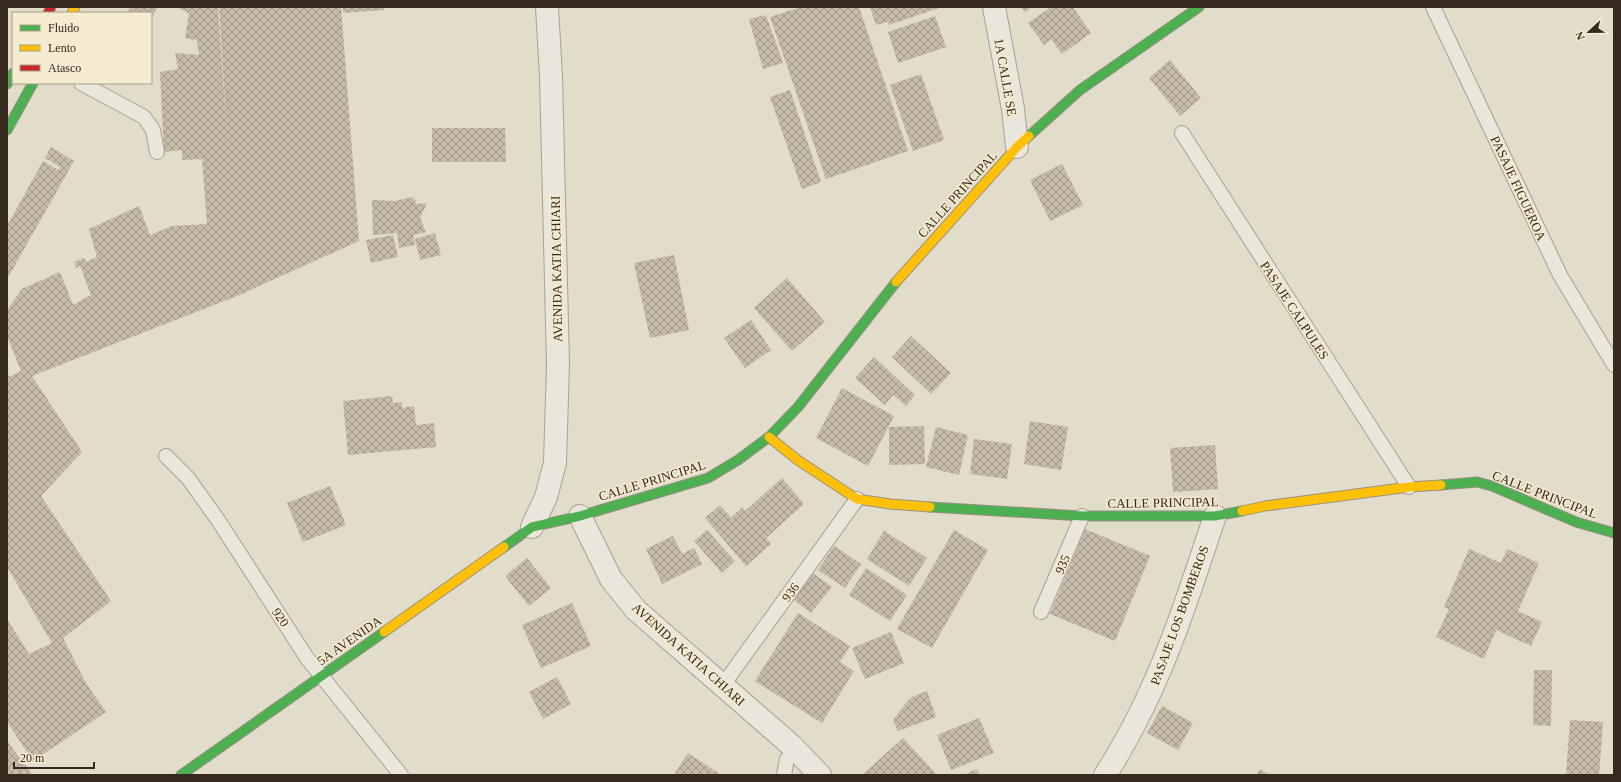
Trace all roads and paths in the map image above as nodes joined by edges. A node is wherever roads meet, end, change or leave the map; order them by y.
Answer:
1 (547, 7) edge
2 (994, 7) edge
3 (1199, 7) edge
4 (1433, 7) edge
5 (12, 75) edge
6 (7, 84) edge
7 (32, 84) edge
8 (83, 84) edge
9 (7, 130) edge
10 (1182, 133) dead end
11 (1017, 147) junction
12 (157, 152) dead end
13 (1614, 365) edge
14 (769, 437) junction
15 (166, 456) dead end
16 (1409, 487) junction
17 (857, 499) junction
18 (580, 516) junction
19 (1082, 516) junction
20 (1215, 516) junction
21 (532, 527) junction
22 (1614, 533) edge
23 (1042, 612) dead end
24 (322, 675) junction
25 (724, 685) junction
26 (787, 760) edge
27 (181, 775) edge
28 (401, 775) edge
29 (820, 775) edge
30 (1105, 775) edge

1 - 21 street, AVENIDA KATIA CHIARI
2 - 11 street, 1A CALLE SE
3 - 11 main road, CALLE PRINCIPAL
4 - 13 lane, PASAJE FIGUEROA
5 - 6 main road
7 - 9 main road
8 - 12 lane
10 - 16 lane, PASAJE CALPULES
11 - 14 main road, CALLE PRINCIPAL
14 - 17 main road, CALLE PRINCIPAL
14 - 18 main road, CALLE PRINCIPAL
15 - 24 lane, 920
16 - 20 main road, CALLE PRINCIPAL
16 - 22 main road, CALLE PRINCIPAL
17 - 19 main road, CALLE PRINCIPAL
17 - 25 lane, 936
18 - 21 main road, CALLE PRINCIPAL
18 - 25 street, AVENIDA KATIA CHIARI
19 - 20 main road, CALLE PRINCIPAL
19 - 23 lane, 935
20 - 30 street, PASAJE LOS BOMBEROS
21 - 24 main road, 5A AVENIDA
24 - 27 main road, 5A AVENIDA
24 - 28 lane, 920
25 - 26 street, AVENIDA KATIA CHIARI
26 - 29 street, AVENIDA KATIA CHIARI

